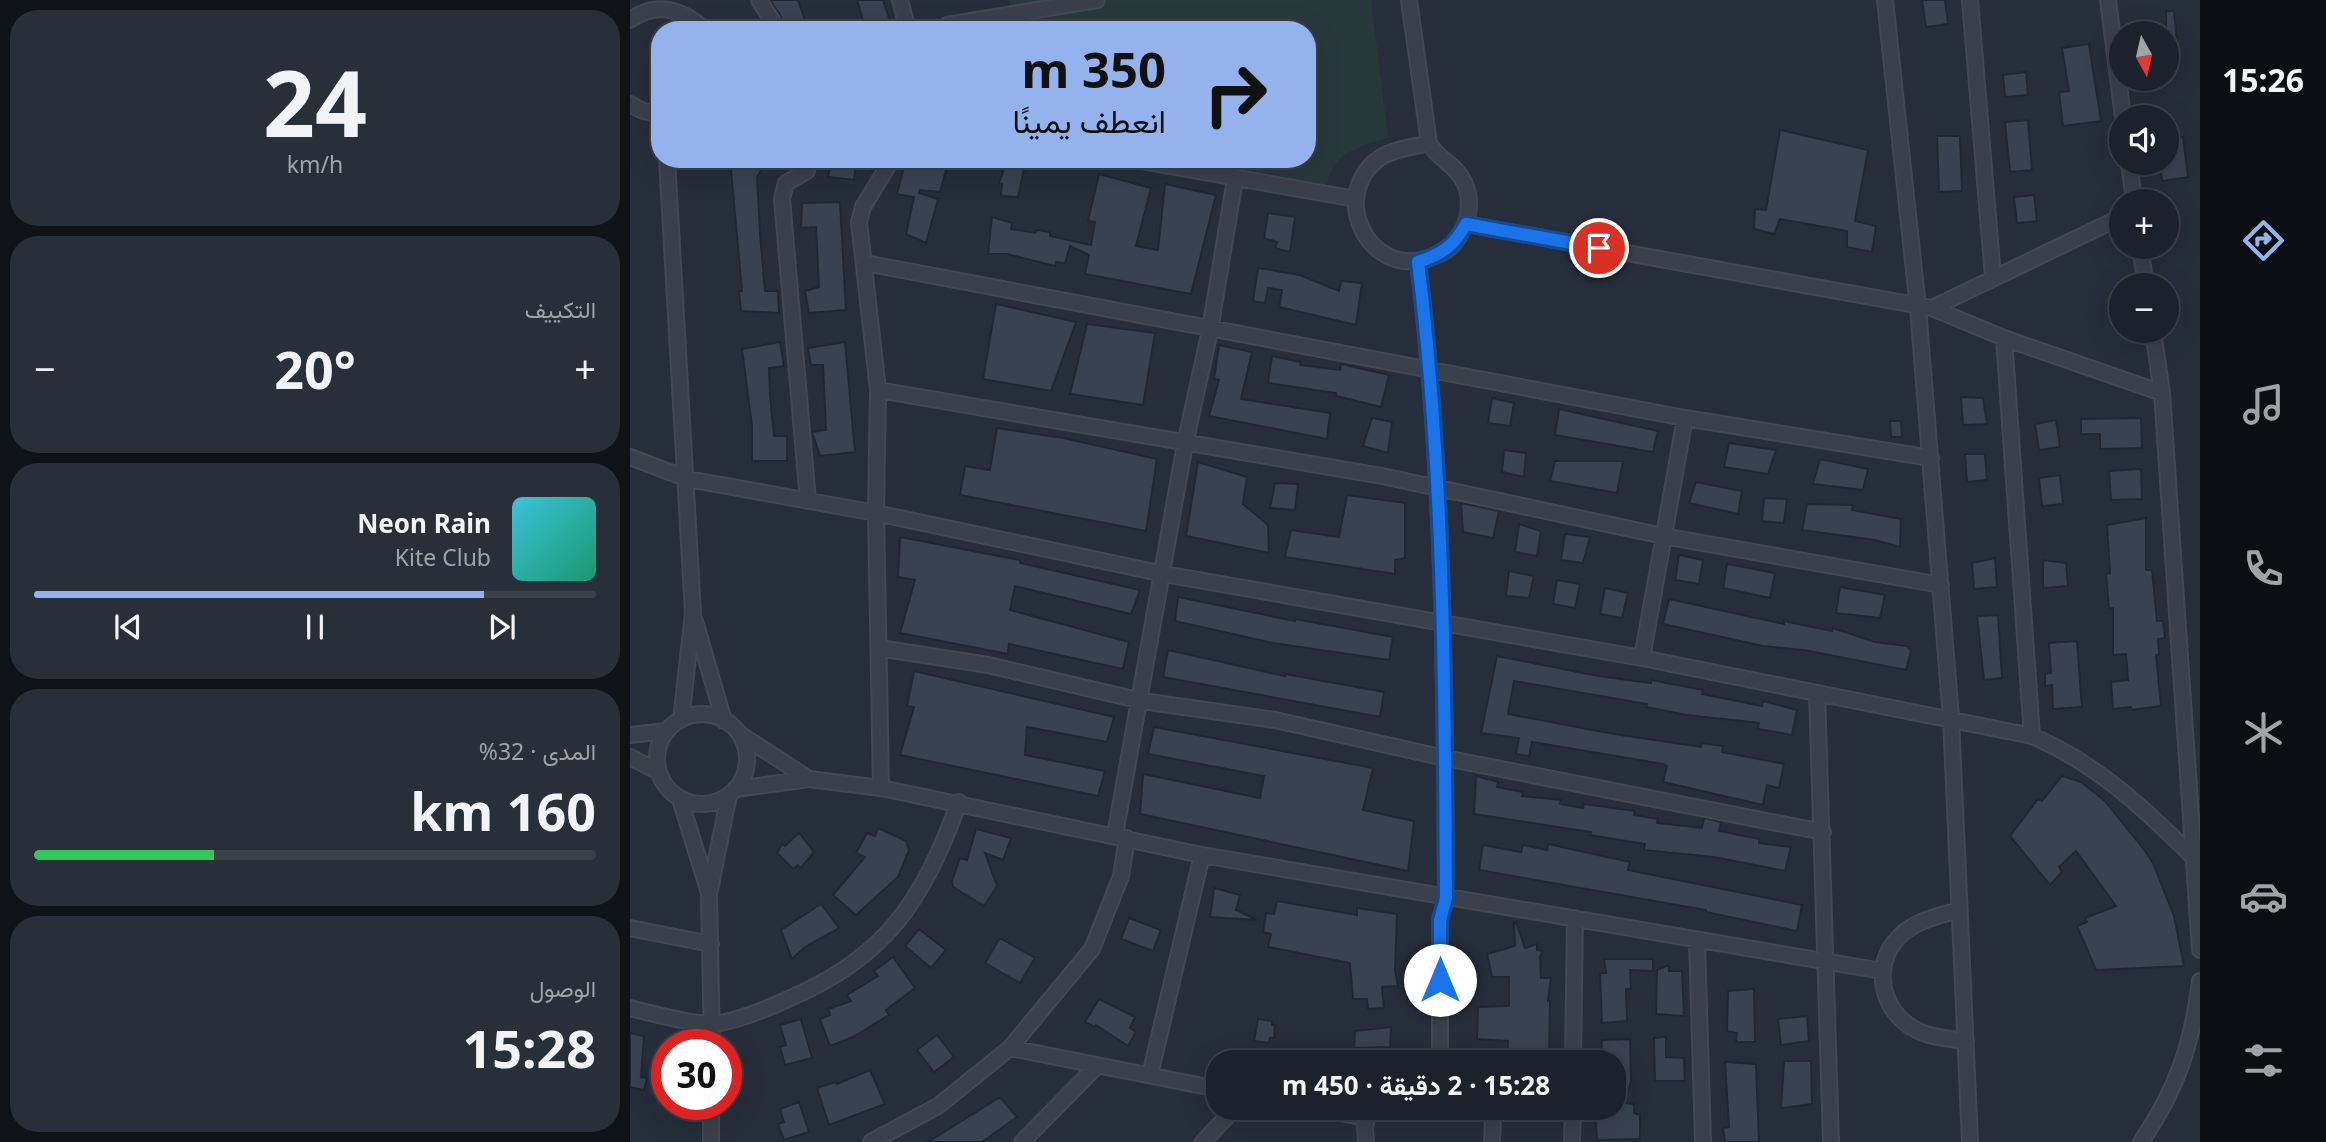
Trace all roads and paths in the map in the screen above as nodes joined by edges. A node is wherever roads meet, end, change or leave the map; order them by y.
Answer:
1 (759, 0) edge
2 (900, 0) edge
3 (1097, 0) edge
4 (1409, 0) edge
5 (1885, 0) edge
6 (1970, 0) edge
7 (2108, 0) edge
8 (655, 4) edge
9 (630, 20) edge
10 (696, 21) edge
11 (772, 21) edge
12 (906, 21) edge
13 (976, 21) edge
14 (630, 104) edge
15 (2121, 105) edge
16 (651, 112) edge
17 (1429, 143) junction
18 (668, 168) edge
19 (887, 168) edge
20 (1177, 168) edge
21 (807, 172) dead end
22 (1235, 179) junction
23 (1356, 199) junction
24 (2109, 223) edge
25 (1466, 224) junction
26 (1418, 262) junction
27 (865, 263) junction
28 (1993, 277) junction
29 (1925, 308) junction
30 (1210, 330) junction
31 (2004, 338) junction
32 (2154, 343) edge
33 (1431, 368) junction
34 (878, 390) junction
35 (2162, 393) junction
36 (1685, 418) junction
37 (1185, 444) junction
38 (630, 457) edge
39 (1931, 458) junction
40 (688, 479) junction
41 (1438, 489) junction
42 (808, 501) junction
43 (876, 513) junction
44 (1663, 536) junction
45 (1164, 574) junction
46 (1941, 584) junction
47 (693, 613) junction
48 (1444, 624) junction
49 (880, 648) junction
50 (1643, 658) junction
51 (1817, 693) junction
52 (1142, 701) junction
53 (1951, 718) junction
54 (681, 720) junction
55 (724, 720) junction
56 (667, 731) junction
57 (737, 732) junction
58 (630, 735) edge
59 (2032, 736) junction
60 (630, 757) edge
61 (1445, 758) junction
62 (659, 772) junction
63 (809, 779) junction
64 (881, 788) junction
65 (732, 792) junction
66 (680, 799) junction
67 (960, 802) junction
68 (1823, 832) junction
69 (1121, 836) junction
70 (1202, 855) junction
71 (2194, 858) junction
72 (709, 895) junction
73 (1446, 898) junction
74 (1959, 910) junction
75 (1575, 918) junction
76 (630, 928) edge
77 (1697, 941) junction
78 (711, 944) junction
79 (2200, 950) edge
80 (1824, 962) junction
81 (1882, 971) junction
82 (2200, 981) edge
83 (630, 1008) edge
84 (713, 1024) junction
85 (713, 1029) edge
86 (1966, 1041) junction
87 (1010, 1048) junction
88 (1440, 1050) edge
89 (1573, 1050) edge
90 (1096, 1067) junction
91 (1150, 1075) junction
92 (1206, 1087) edge
93 (711, 1120) edge
94 (1224, 1120) edge
95 (1367, 1120) edge
96 (1492, 1120) edge
97 (1573, 1120) edge
98 (1497, 1141) edge
99 (711, 1142) edge
100 (871, 1142) edge
101 (1022, 1142) edge
102 (1203, 1142) edge
103 (1366, 1142) edge
104 (1572, 1142) edge
105 (1703, 1142) edge
106 (1831, 1142) edge
107 (1970, 1142) edge
108 (2140, 1142) edge

1 - 11 street
2 - 12 street
3 - 13 street
4 - 17 street
5 - 29 street
6 - 28 street
7 - 15 street
8 - 9 street
8 - 10 street
14 - 16 street
17 - 23 street
17 - 25 street
18 - 40 street
19 - 27 street
20 - 22 street
21 - 42 street
22 - 23 street
22 - 30 street
23 - 26 street
24 - 28 street
25 - 26 street
25 - 29 street
26 - 33 street
27 - 30 street
27 - 34 street
28 - 29 street
29 - 31 street
29 - 39 street
30 - 33 street
30 - 37 street
31 - 35 street
31 - 59 street
32 - 35 street
33 - 36 street
33 - 41 street
34 - 37 street
34 - 43 street
35 - 71 street
36 - 39 street
36 - 44 street
37 - 41 street
37 - 45 street
38 - 40 street
39 - 46 street
40 - 42 street
40 - 47 street
41 - 44 street
41 - 48 street
42 - 43 street
43 - 45 street
43 - 49 street
44 - 46 street
44 - 50 street
45 - 48 street
45 - 52 street
46 - 53 street
47 - 54 street
47 - 55 street
48 - 50 street
48 - 61 street
49 - 52 street
49 - 64 street
50 - 51 street
51 - 53 street
51 - 68 street
52 - 61 street
52 - 69 street
53 - 59 street
53 - 74 street
54 - 55 street
54 - 56 street
55 - 57 street
56 - 58 street
56 - 62 street
57 - 63 street
57 - 65 street
59 - 71 street
60 - 62 street
61 - 68 street
61 - 73 street
62 - 66 street
63 - 64 street
63 - 65 street
64 - 67 street
65 - 66 street
65 - 72 street
66 - 72 street
67 - 69 street
67 - 84 street
68 - 80 street
69 - 70 street
69 - 87 street
70 - 73 street
70 - 91 street
71 - 79 street
72 - 78 street
73 - 75 street
73 - 88 street
74 - 81 street
74 - 86 street
75 - 77 street
75 - 89 street
76 - 78 street
77 - 80 street
77 - 105 street
78 - 84 street
80 - 81 street
80 - 106 street
81 - 86 street
82 - 108 street
83 - 84 street
84 - 85 street
86 - 107 street
87 - 90 street
87 - 100 street
90 - 91 street
90 - 101 street
91 - 92 street
93 - 99 street
94 - 102 street
95 - 103 street
96 - 98 street
97 - 104 street

